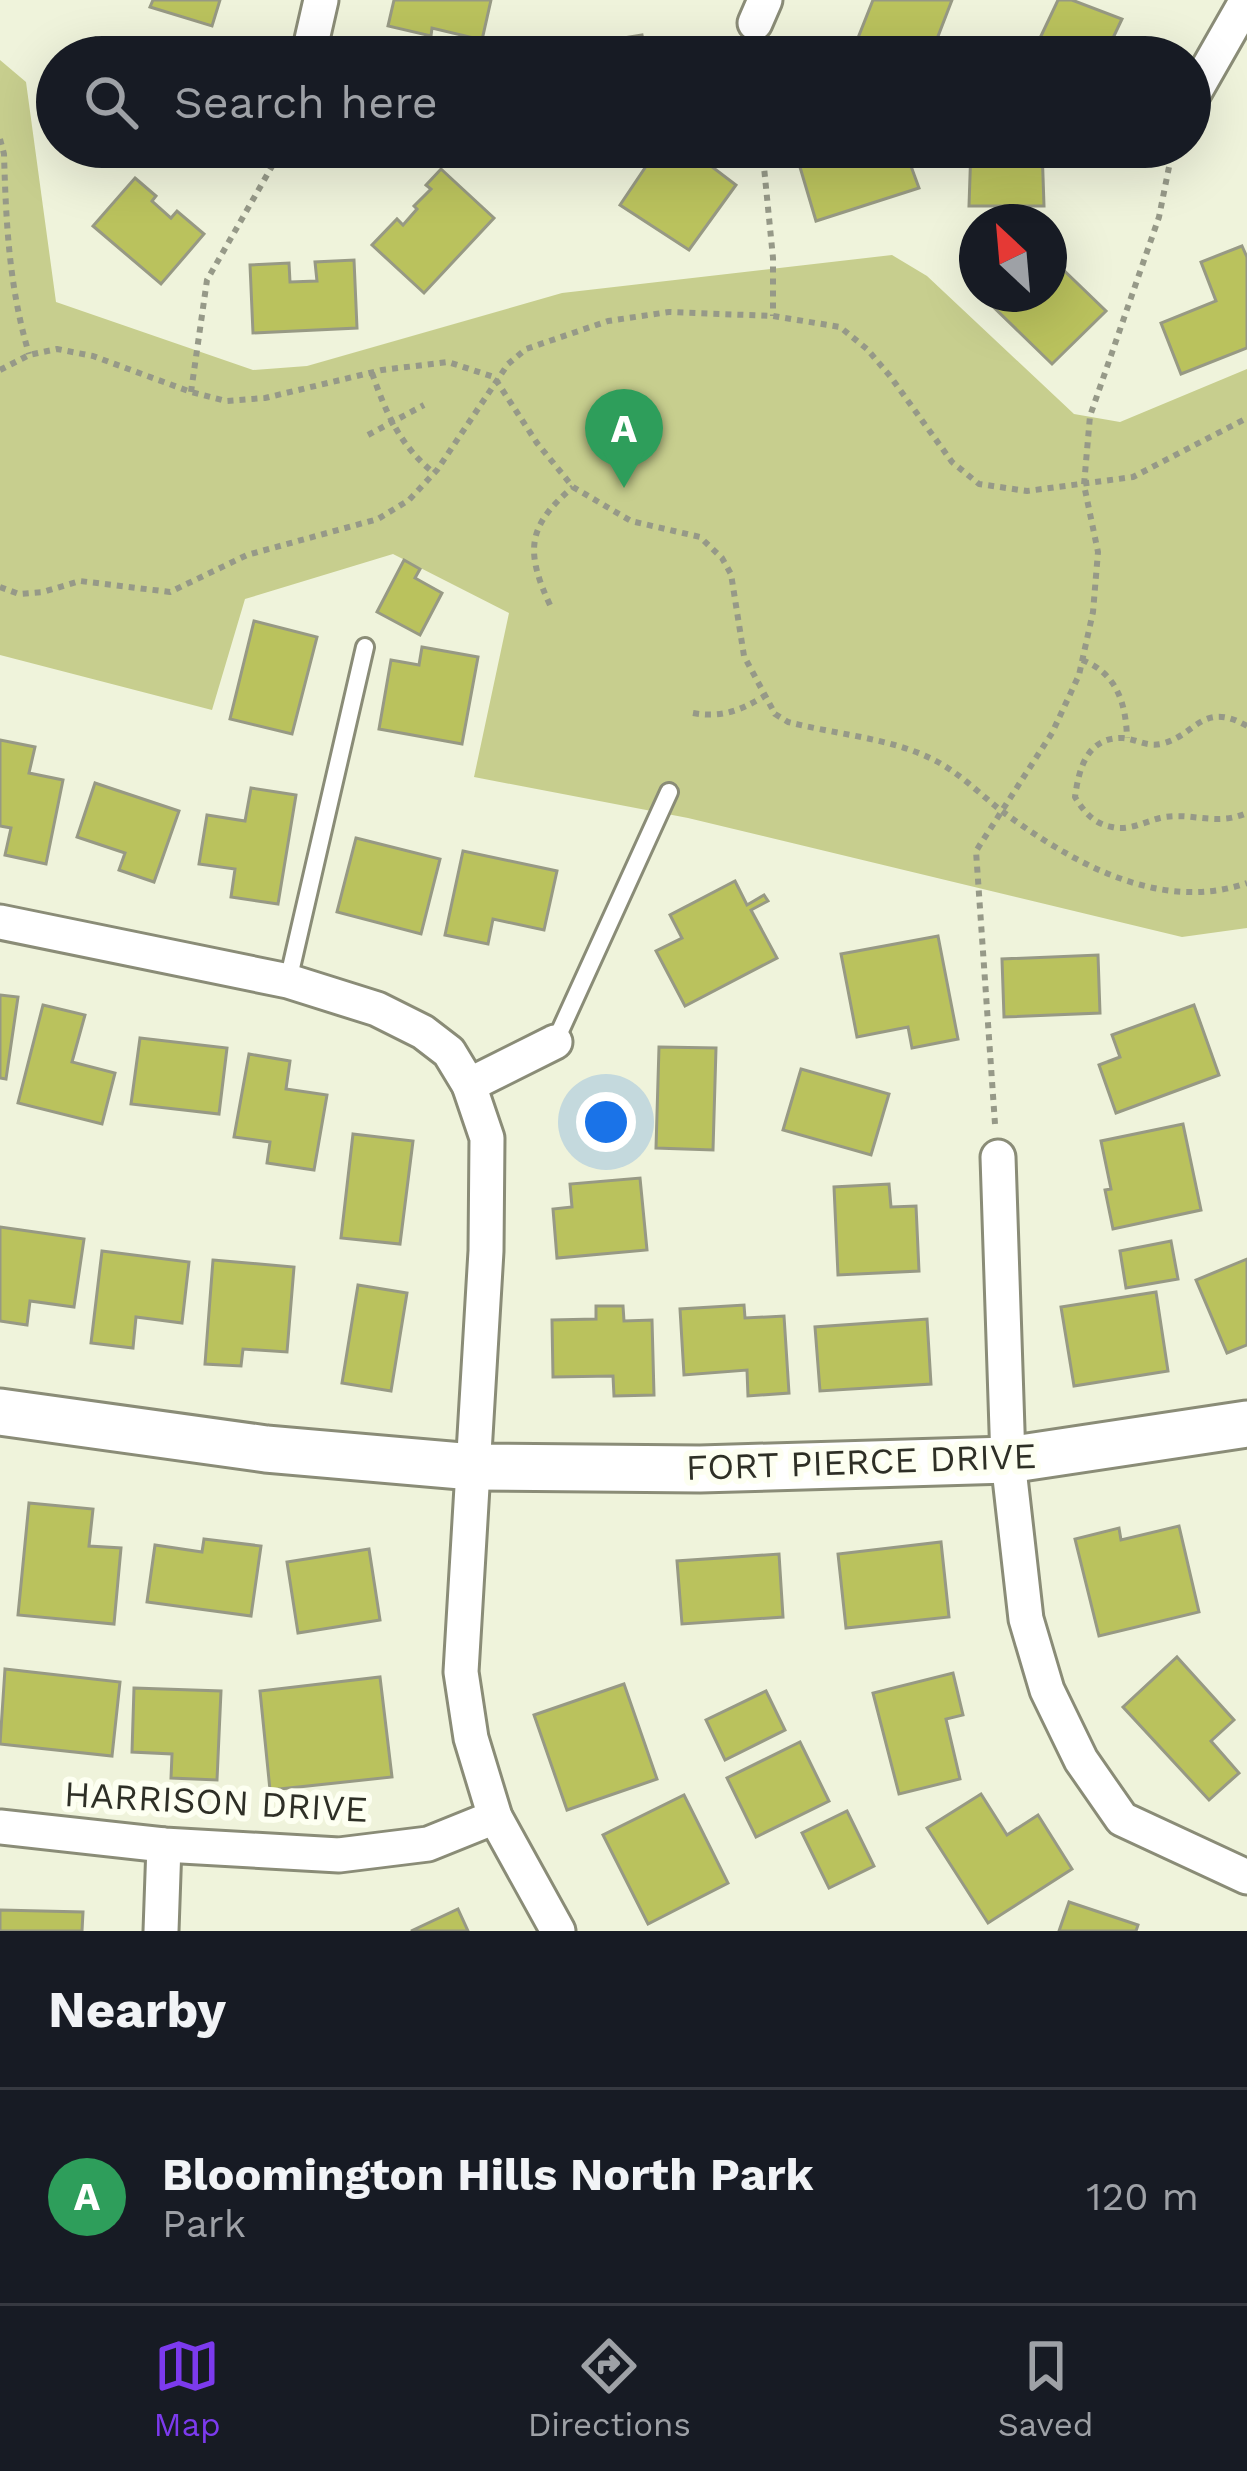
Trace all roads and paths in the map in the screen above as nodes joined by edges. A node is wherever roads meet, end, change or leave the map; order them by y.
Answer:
1 (321, 0) edge
2 (1246, 0) edge
3 (313, 36) edge
4 (1211, 62) edge
5 (0, 139) edge
6 (271, 168) edge
7 (764, 168) edge
8 (1169, 168) edge
9 (773, 316) junction
10 (29, 356) junction
11 (0, 370) edge
12 (372, 373) junction
13 (498, 380) junction
14 (191, 392) junction
15 (424, 405) dead end
16 (1247, 418) edge
17 (390, 423) junction
18 (368, 435) dead end
19 (434, 473) junction
20 (1084, 485) junction
21 (573, 488) junction
22 (0, 587) edge
23 (550, 605) dead end
24 (365, 647) dead end
25 (1082, 660) junction
26 (764, 696) junction
27 (693, 713) dead end
28 (1247, 726) edge
29 (1127, 738) junction
30 (669, 792) dead end
31 (1003, 812) junction
32 (1247, 813) edge
33 (1247, 884) edge
34 (0, 922) edge
35 (288, 981) junction
36 (555, 1042) joint
37 (470, 1085) junction
38 (998, 1157) joint
39 (0, 1412) edge
40 (1247, 1424) edge
41 (1008, 1460) junction
42 (473, 1467) junction
43 (495, 1816) junction
44 (0, 1827) edge
45 (164, 1845) junction
46 (1247, 1877) edge
47 (161, 1931) edge
48 (558, 1931) edge

1 - 3 street
2 - 4 street
5 - 10 path
6 - 14 path
7 - 9 path
8 - 20 path
9 - 13 path
9 - 20 path
10 - 11 path
10 - 14 path
12 - 13 path
12 - 14 path
12 - 17 path
13 - 19 path
13 - 21 path
15 - 17 path
16 - 20 path
17 - 18 path
17 - 19 path
19 - 22 path
20 - 25 path
21 - 23 path
21 - 26 path
24 - 35 lane
25 - 29 path
25 - 31 path
26 - 27 path
26 - 31 path
28 - 29 path
29 - 32 path
30 - 36 lane
31 - 33 path
31 - 38 path
34 - 35 street
35 - 37 street
36 - 37 street
37 - 42 street
38 - 41 street
39 - 42 street, FORT PIERCE DRIVE
40 - 41 street, FORT PIERCE DRIVE
41 - 42 street, FORT PIERCE DRIVE
41 - 46 street
42 - 43 street
43 - 45 street, HARRISON DRIVE
43 - 48 street
44 - 45 street, HARRISON DRIVE
45 - 47 street

